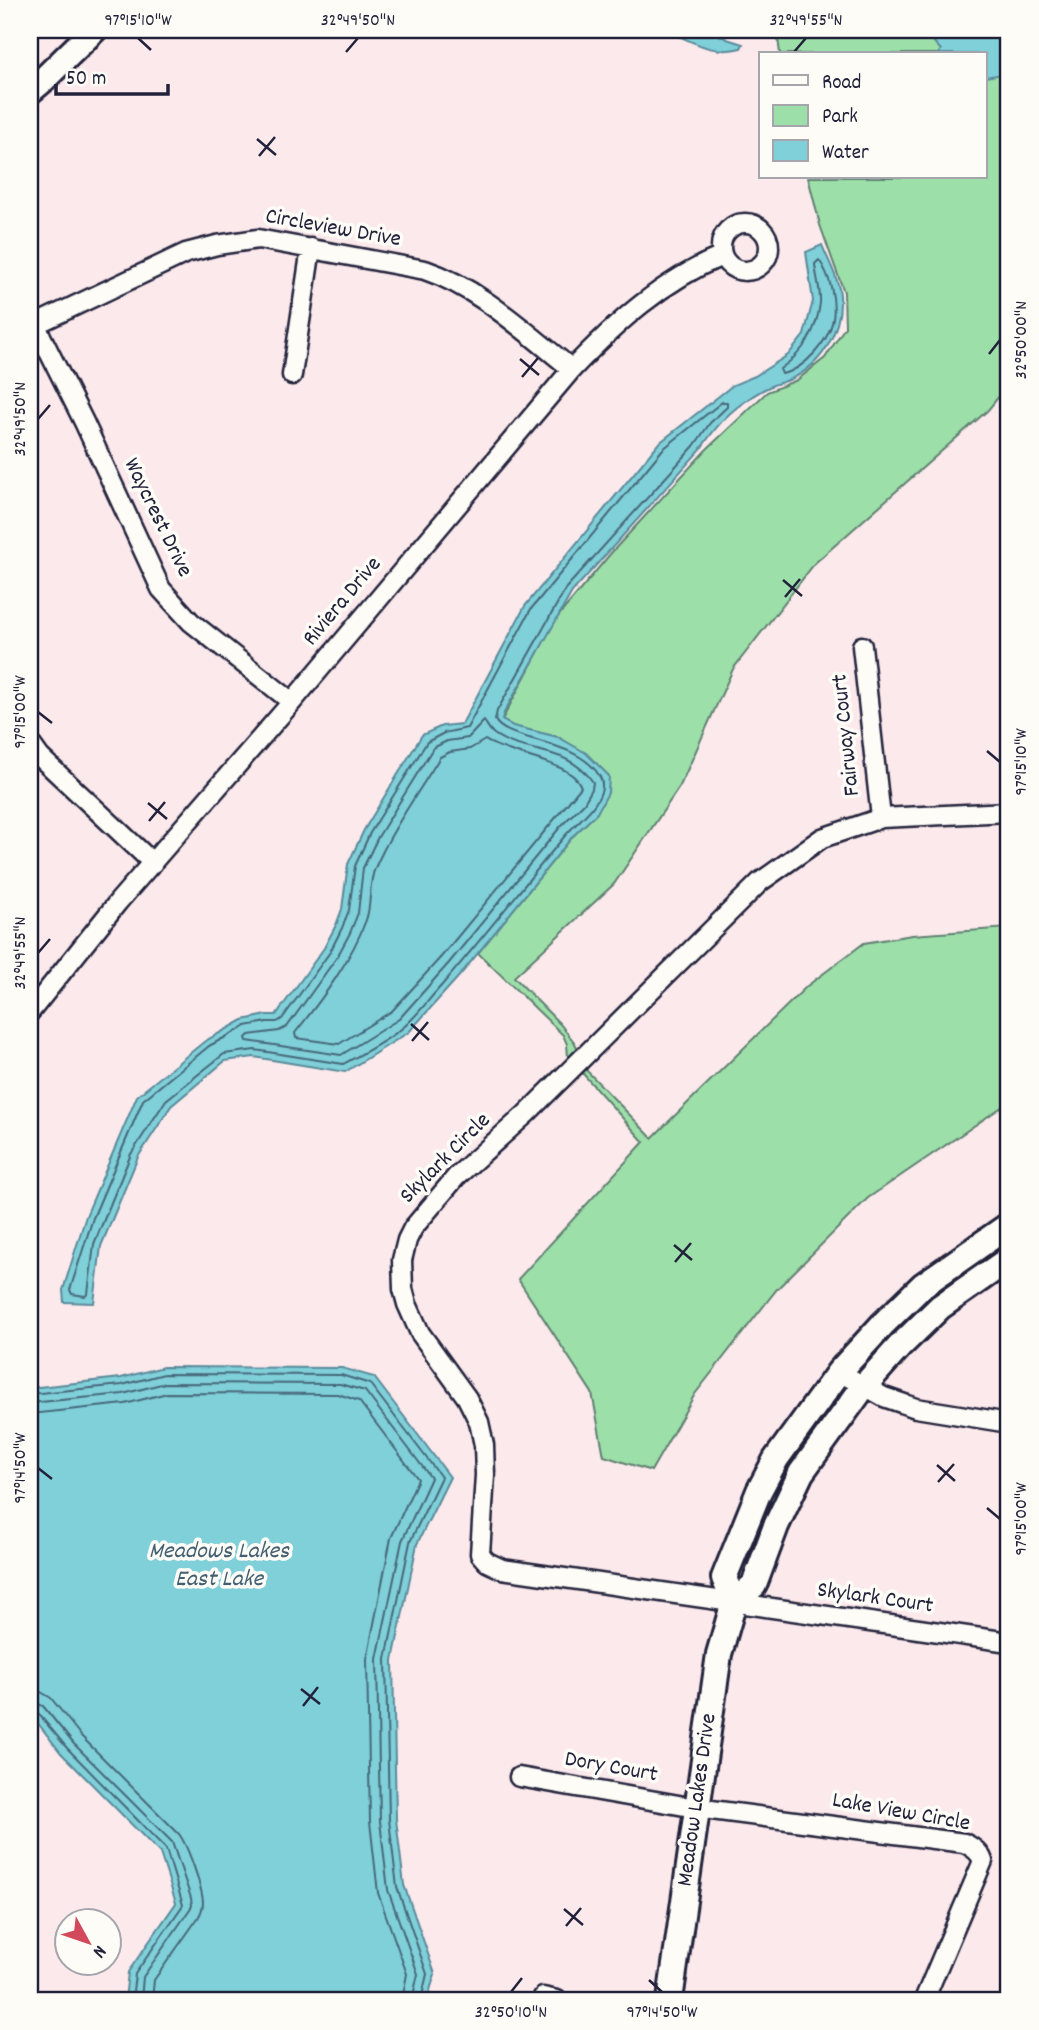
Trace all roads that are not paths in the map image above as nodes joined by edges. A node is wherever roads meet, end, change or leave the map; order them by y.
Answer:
1 (94, 30) edge
2 (30, 91) edge
3 (311, 248) junction
4 (723, 256) dead end
5 (31, 322) edge
6 (572, 369) junction
7 (292, 375) dead end
8 (862, 646) dead end
9 (292, 702) junction
10 (30, 743) edge
11 (1009, 812) edge
12 (881, 818) junction
13 (153, 863) junction
14 (30, 1012) edge
15 (1009, 1225) edge
16 (1009, 1259) edge
17 (839, 1373) junction
18 (864, 1386) junction
19 (1009, 1423) edge
20 (734, 1602) junction
21 (1009, 1642) edge
22 (519, 1777) dead end
23 (696, 1808) junction
24 (670, 2000) edge
25 (924, 2000) edge

1 - 2 street
3 - 5 street, Circleview Drive
3 - 6 street, Circleview Drive
3 - 7 street
4 - 6 street, Riviera Drive
5 - 9 street, Waycrest Drive
6 - 9 street, Riviera Drive
8 - 12 street, Fairway Court
9 - 13 street, Riviera Drive
10 - 13 street
11 - 12 street, Skylark Circle
12 - 20 street, Skylark Circle
13 - 14 street, Riviera Drive
15 - 17 street, Meadow Lakes Drive
16 - 18 street, Meadow Lakes Drive
17 - 18 street
17 - 20 street, Meadow Lakes Drive
18 - 19 street
18 - 20 street, Meadow Lakes Drive
20 - 21 street, Skylark Court
20 - 23 street, Meadow Lakes Drive
22 - 23 street, Dory Court
23 - 24 street, Meadow Lakes Drive
23 - 25 street, Lake View Circle

